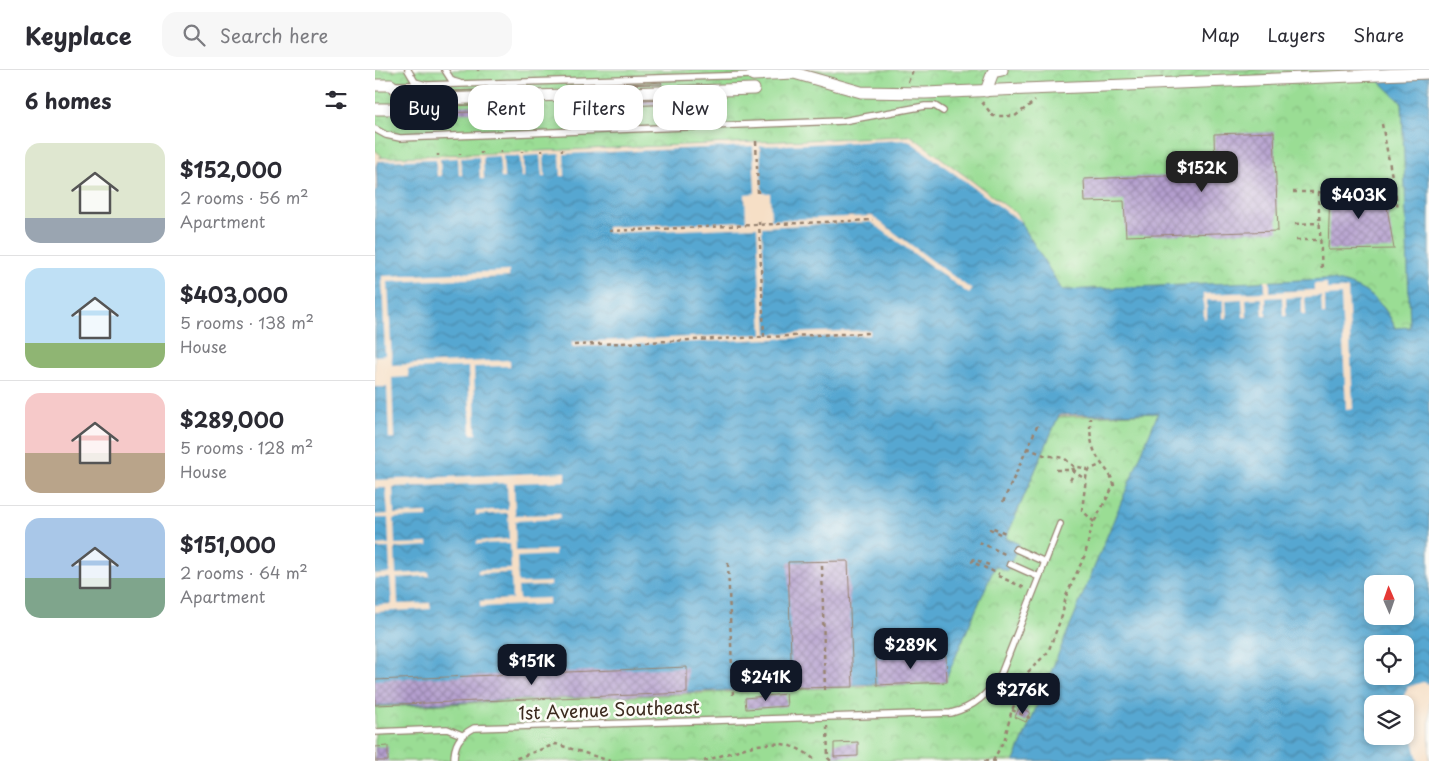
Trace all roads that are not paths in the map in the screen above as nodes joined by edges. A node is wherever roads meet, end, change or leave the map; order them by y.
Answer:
1 (408, 70) edge
2 (445, 70) edge
3 (1002, 70) edge
4 (1429, 73) edge
5 (753, 75) joint
6 (420, 84) junction
7 (466, 84) junction
8 (375, 85) edge
9 (390, 85) edge
10 (391, 85) edge
11 (754, 89) dead end
12 (986, 91) junction
13 (458, 98) edge
14 (375, 109) edge
15 (390, 109) edge
16 (943, 111) dead end
17 (375, 129) edge
18 (1060, 524) dead end
19 (1016, 550) dead end
20 (1045, 562) junction
21 (1010, 564) dead end
22 (1039, 577) junction
23 (375, 732) edge
24 (462, 735) junction
25 (455, 761) edge

1 - 6 lane
2 - 7 lane
3 - 12 street
4 - 12 street
5 - 7 lane
5 - 12 street
6 - 7 lane
6 - 10 lane
8 - 9 street
11 - 13 street
14 - 15 street
16 - 17 lane
18 - 20 lane, 1st Avenue Southeast
19 - 20 lane
20 - 22 lane, 1st Avenue Southeast
21 - 22 lane
22 - 24 lane, 1st Avenue Southeast
23 - 24 lane
24 - 25 lane

